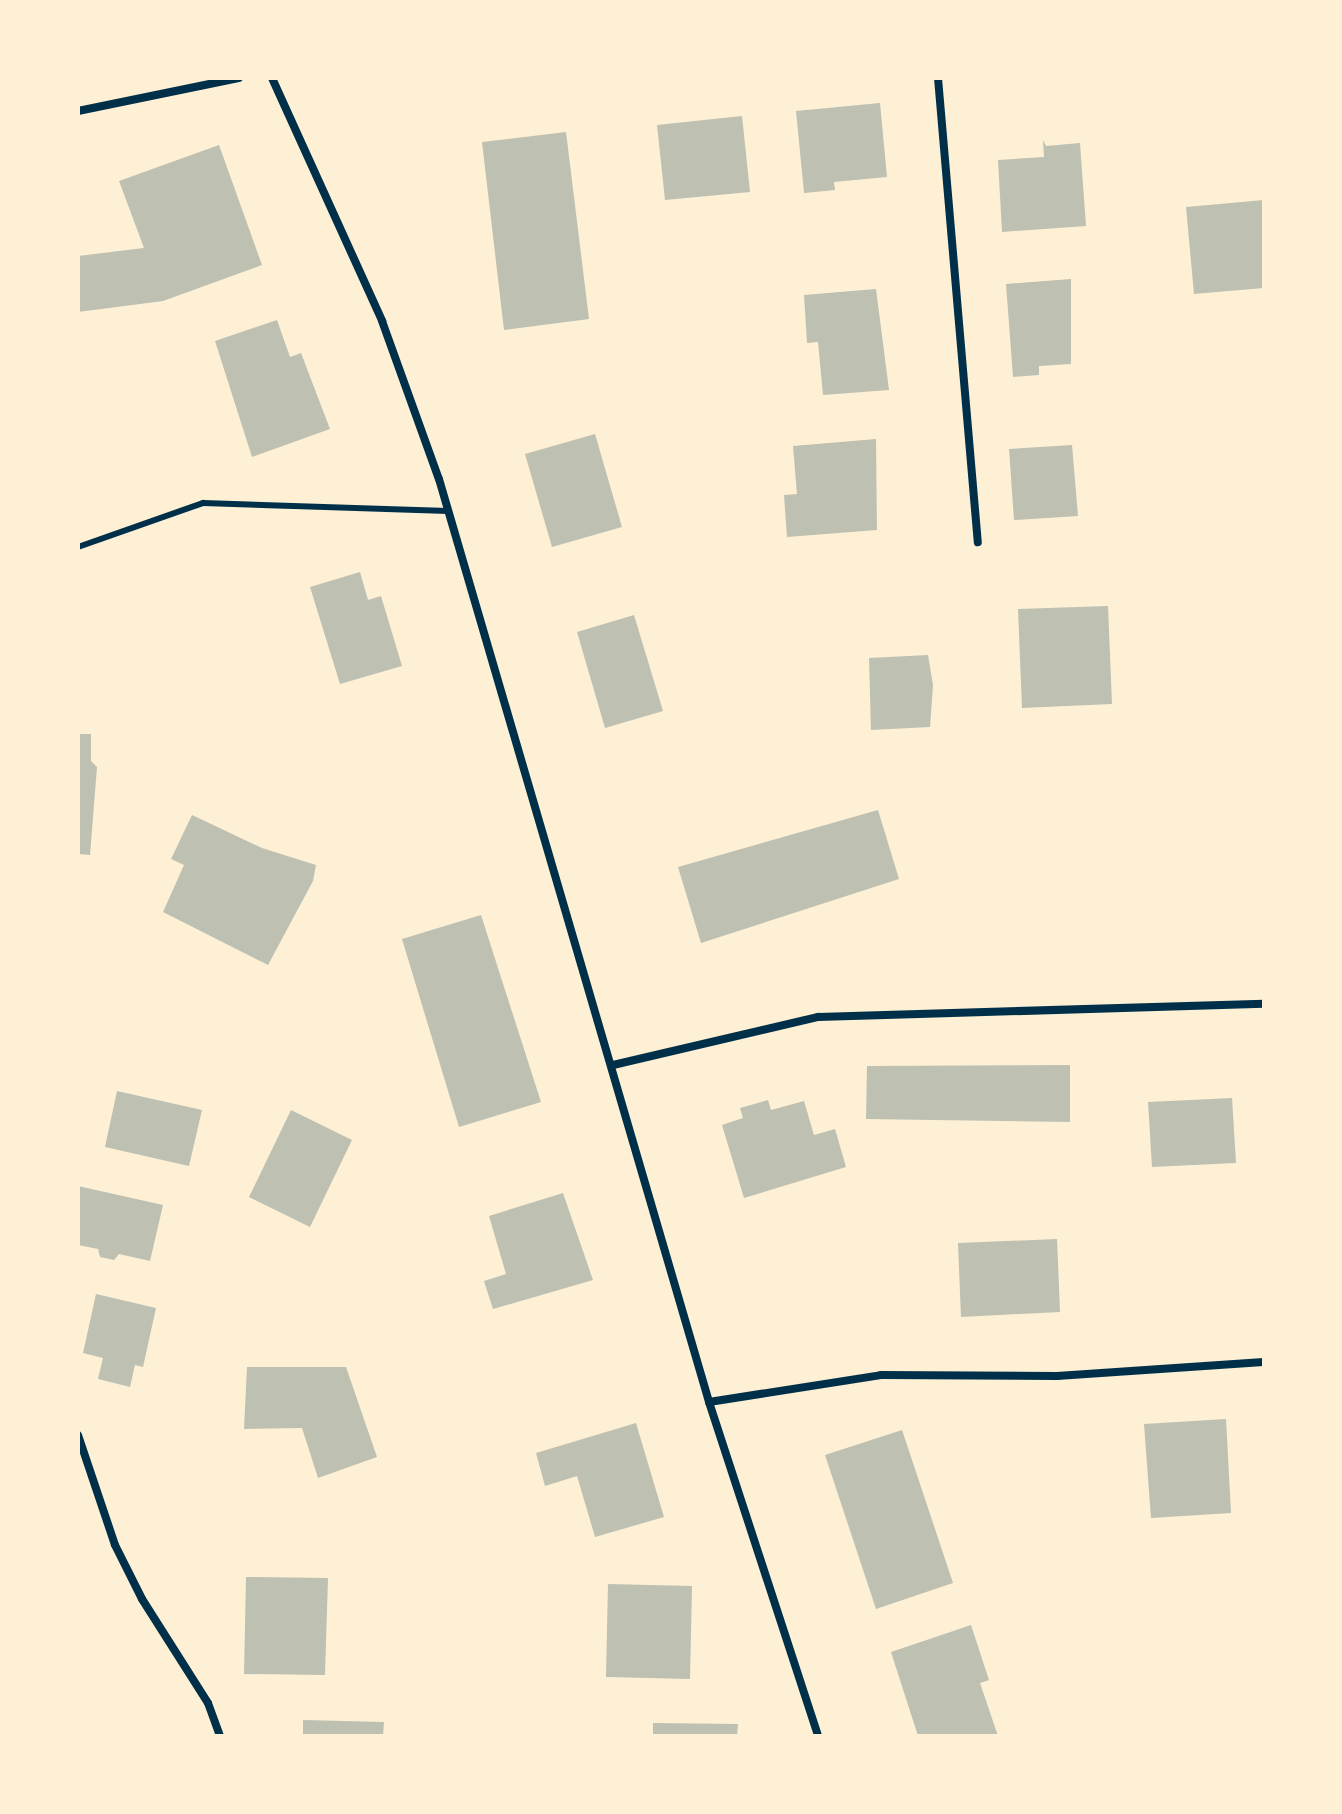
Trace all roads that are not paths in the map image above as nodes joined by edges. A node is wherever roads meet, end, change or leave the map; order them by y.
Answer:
1 (239, 78) edge
2 (272, 78) edge
3 (938, 78) edge
4 (78, 111) edge
5 (448, 511) junction
6 (978, 542) dead end
7 (78, 547) edge
8 (1264, 1004) edge
9 (613, 1065) junction
10 (1264, 1362) edge
11 (709, 1402) junction
12 (78, 1435) edge
13 (220, 1736) edge
14 (818, 1736) edge

1 - 4 street
2 - 5 street
3 - 6 street
5 - 7 lane
5 - 9 street
8 - 9 street
9 - 11 street
10 - 11 street
11 - 14 street
12 - 13 street

